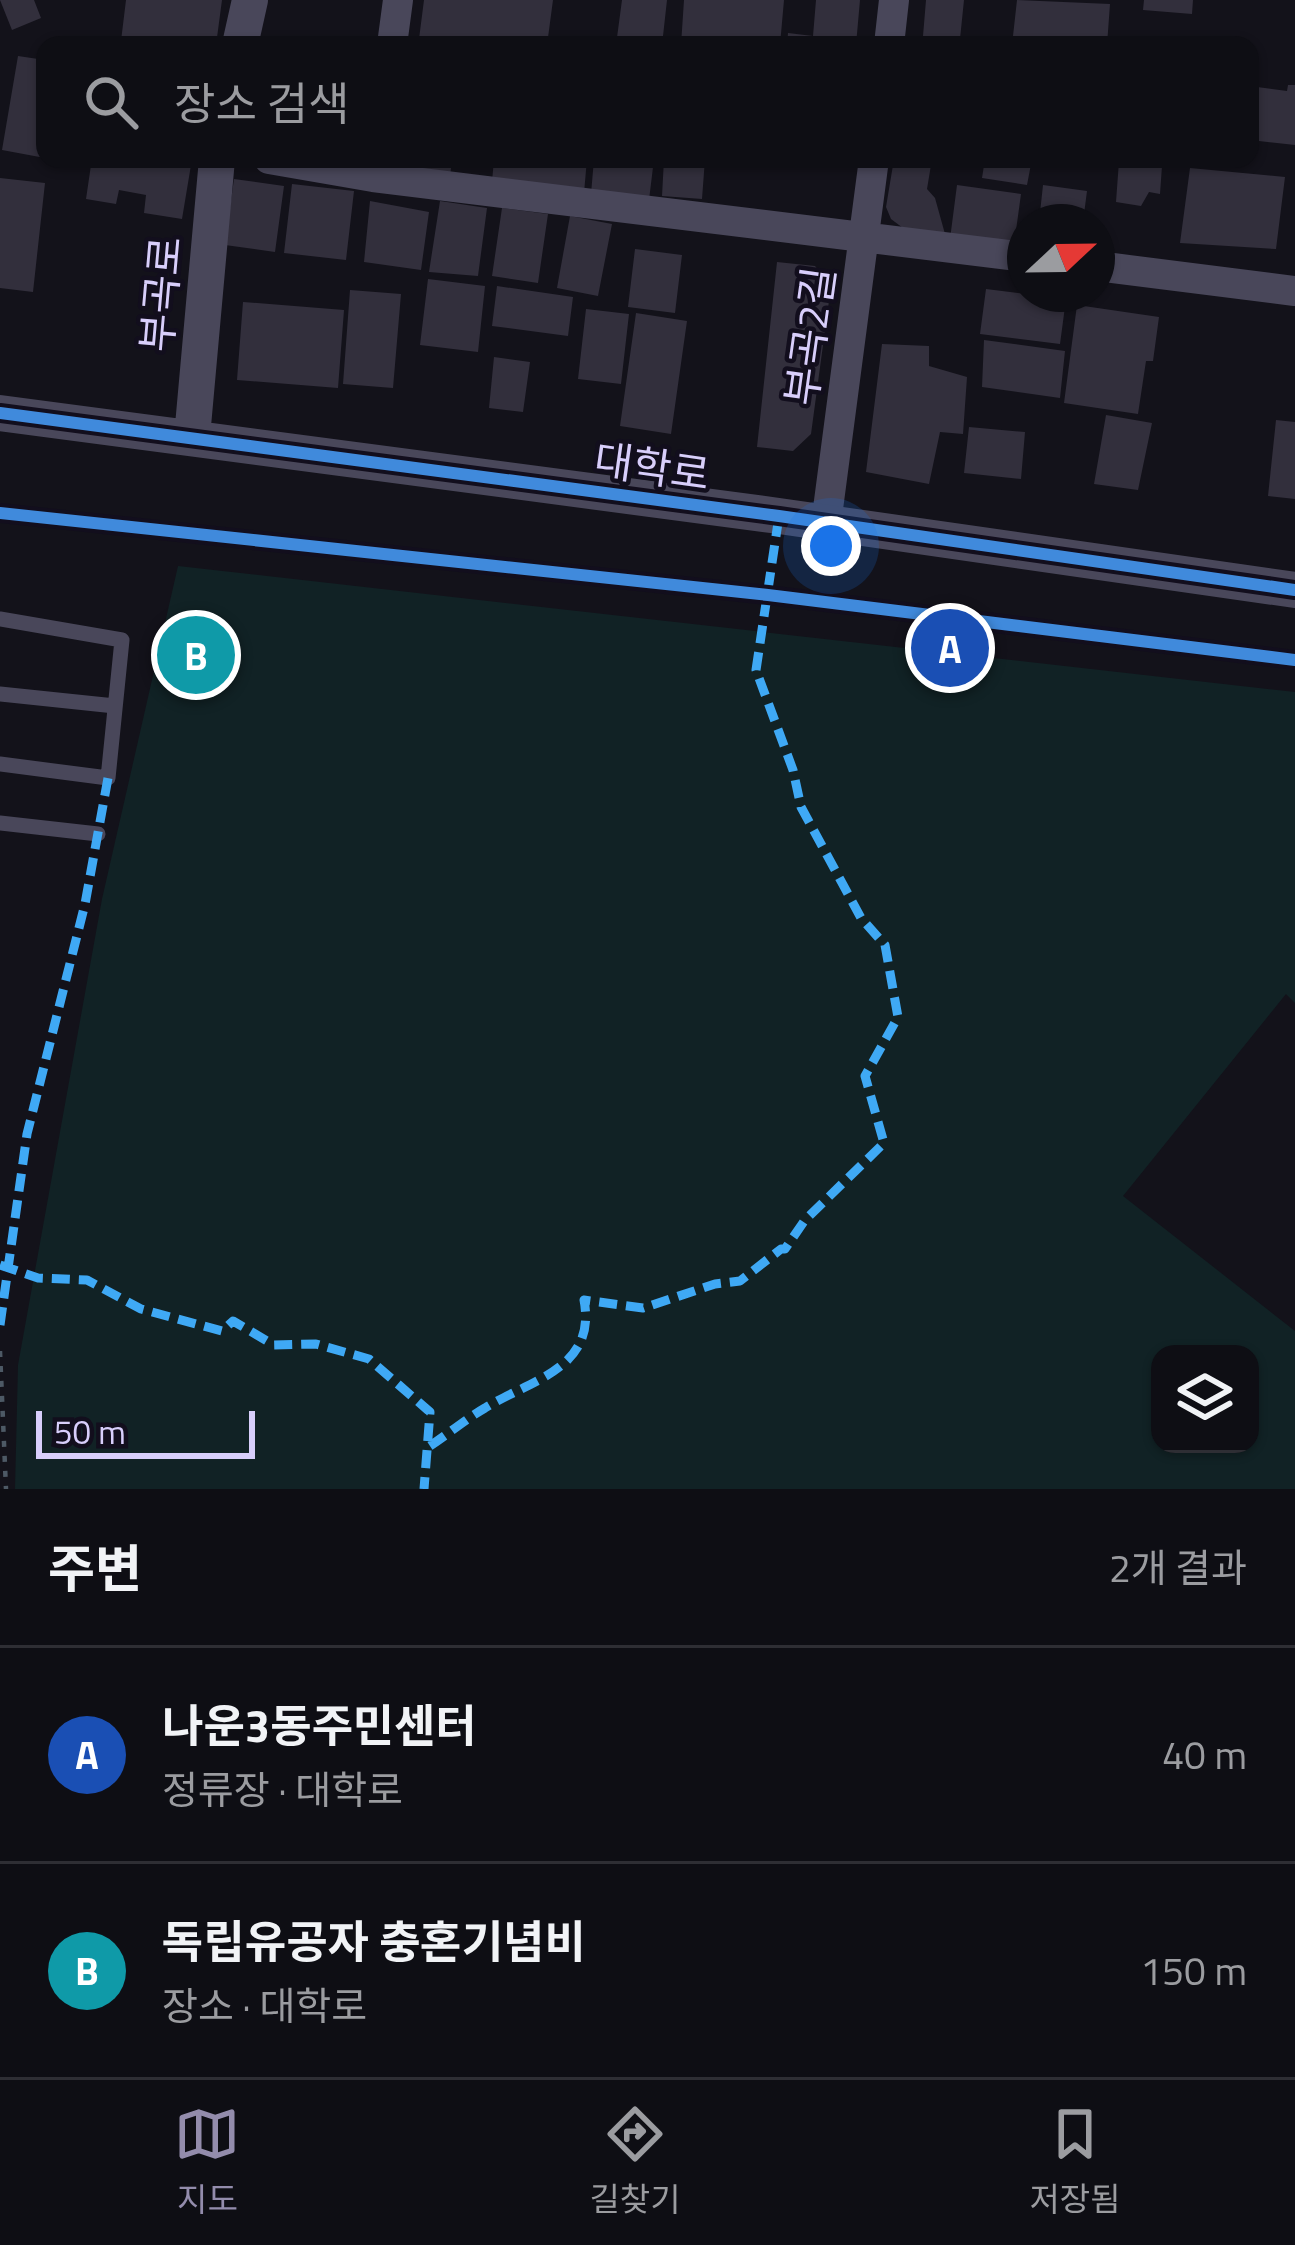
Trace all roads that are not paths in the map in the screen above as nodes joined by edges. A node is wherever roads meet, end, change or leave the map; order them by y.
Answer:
1 (250, 0) edge
2 (398, 0) edge
3 (894, 0) edge
4 (242, 36) edge
5 (393, 36) edge
6 (890, 36) edge
7 (216, 168) edge
8 (375, 168) edge
9 (873, 168) edge
10 (864, 236) junction
11 (1007, 255) edge
12 (1115, 268) edge
13 (1295, 291) edge
14 (0, 413) edge
15 (192, 437) junction
16 (826, 524) junction
17 (1295, 590) edge
18 (0, 619) edge
19 (0, 694) edge
20 (116, 706) junction
21 (0, 764) edge
22 (0, 823) edge
23 (98, 834) dead end

1 - 4 street
2 - 5 street
3 - 6 street
7 - 15 street, 부곡로
8 - 10 street
9 - 10 street, 부곡2길
10 - 11 street
10 - 16 street, 부곡2길
12 - 13 street
14 - 15 street, 대학로
15 - 16 street, 대학로
16 - 17 street, 대학로
18 - 20 lane
19 - 20 lane
20 - 21 lane
22 - 23 lane

